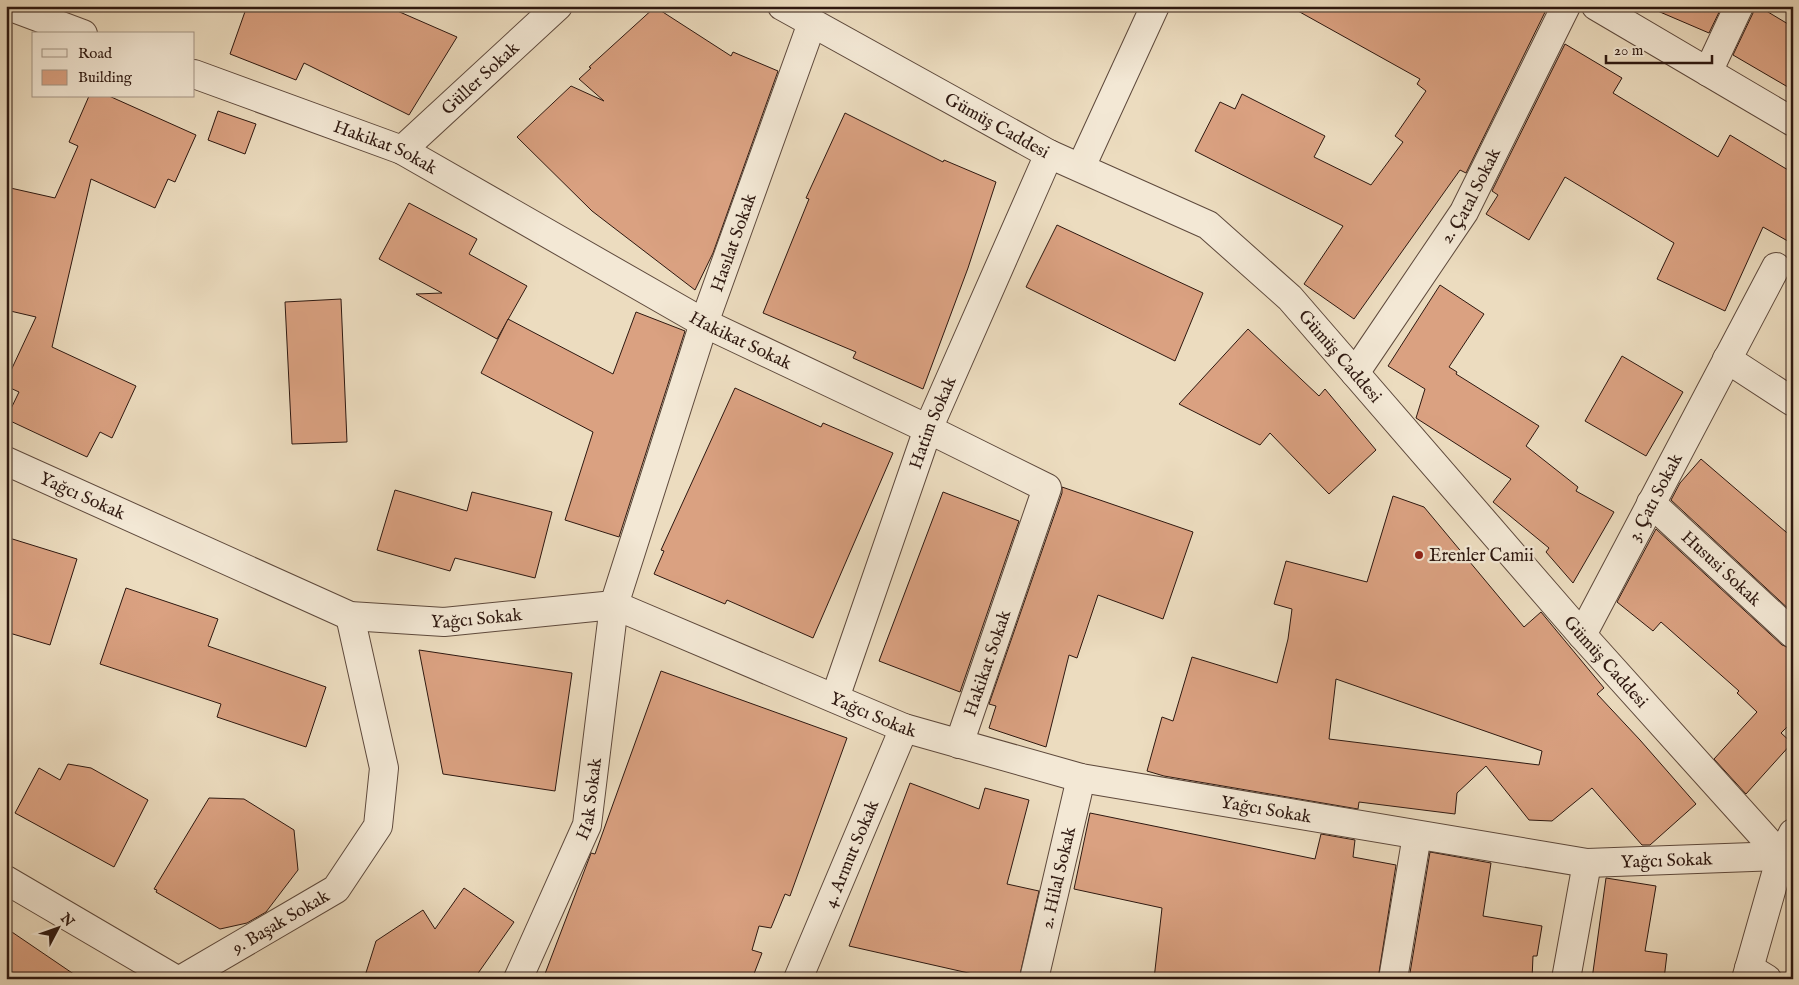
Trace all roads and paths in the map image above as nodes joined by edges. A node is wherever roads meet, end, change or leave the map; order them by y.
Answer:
1 (8, 6) edge
2 (558, 6) edge
3 (782, 6) edge
4 (1155, 6) edge
5 (1566, 6) edge
6 (1596, 6) edge
7 (1739, 6) edge
8 (812, 23) junction
9 (78, 32) edge
10 (1708, 72) junction
11 (195, 74) edge
12 (1793, 122) edge
13 (402, 150) junction
14 (1049, 154) junction
15 (1081, 167) junction
16 (1776, 267) dead end
17 (704, 323) junction
18 (1727, 359) junction
19 (1355, 373) junction
20 (1793, 402) edge
21 (928, 429) junction
22 (6, 461) edge
23 (1651, 503) junction
24 (614, 605) junction
25 (350, 616) junction
26 (1793, 634) edge
27 (1582, 635) junction
28 (835, 698) junction
29 (904, 728) junction
30 (959, 744) junction
31 (1081, 778) junction
32 (1417, 835) junction
33 (1789, 847) edge
34 (1587, 863) junction
35 (6, 880) edge
36 (1754, 975) edge
37 (175, 979) edge
38 (182, 979) edge
39 (518, 979) edge
40 (798, 979) edge
41 (1034, 979) edge
42 (1393, 979) edge
43 (1566, 979) edge

1 - 9 street
2 - 13 street, Güller Sokak
3 - 8 street, Gümüş Caddesi
4 - 15 street
5 - 19 street, 2. Çatal Sokak
6 - 10 street
7 - 10 street
8 - 14 street, Gümüş Caddesi
8 - 17 street, Hasılat Sokak
10 - 12 street
11 - 13 street, Hakikat Sokak
13 - 17 street, Hakikat Sokak
14 - 15 street, Gümüş Caddesi
14 - 21 street, Hatim Sokak
15 - 19 street, Gümüş Caddesi
16 - 18 street, 3. Çatı Sokak
17 - 21 street, Hakikat Sokak
17 - 24 street, Hasılat Sokak
18 - 20 street
18 - 23 street, 3. Çatı Sokak
19 - 27 street, Gümüş Caddesi
21 - 28 street, Hatim Sokak
21 - 30 street, Hakikat Sokak
22 - 25 street, Yağcı Sokak
23 - 26 street, Hususi Sokak
23 - 27 street, 3. Çatı Sokak
24 - 25 street, Yağcı Sokak
24 - 28 street, Yağcı Sokak
24 - 39 street, Hak Sokak
25 - 38 street, 9. Başak Sokak
27 - 33 street, Gümüş Caddesi
28 - 29 street, Yağcı Sokak
29 - 30 street, Yağcı Sokak
29 - 40 street, 4. Armut Sokak
30 - 31 street, Yağcı Sokak
31 - 32 street, Yağcı Sokak
31 - 41 street, 2. Hilal Sokak
32 - 34 street, Yağcı Sokak
32 - 42 street
33 - 34 street, Yağcı Sokak
33 - 36 street
34 - 43 street
35 - 37 street

